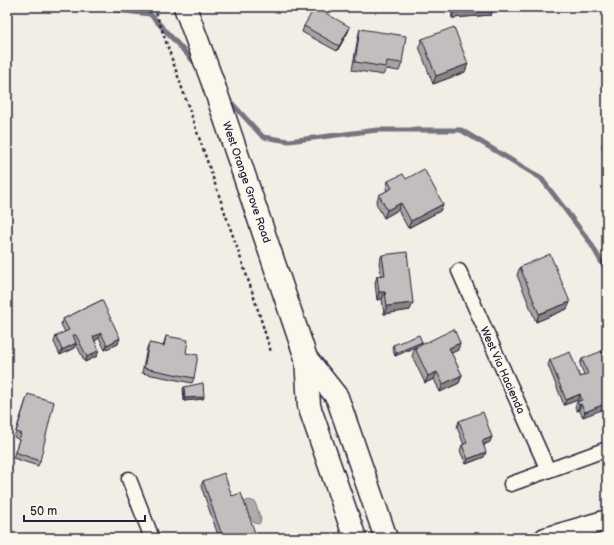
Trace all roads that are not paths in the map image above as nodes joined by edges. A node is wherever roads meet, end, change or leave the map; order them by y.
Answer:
1 (185, 7) edge
2 (459, 271) dead end
3 (306, 358) junction
4 (607, 449) edge
5 (548, 470) junction
6 (129, 478) dead end
7 (511, 484) dead end
8 (607, 520) edge
9 (152, 538) edge
10 (356, 538) edge
11 (386, 538) edge
12 (545, 538) edge

1 - 3 main road, West Orange Grove Road
2 - 5 street, West Via Hacienda
3 - 10 main road, West Orange Grove Road
3 - 11 main road, West Orange Grove Road
4 - 5 street
5 - 7 street
6 - 9 street
8 - 12 street

